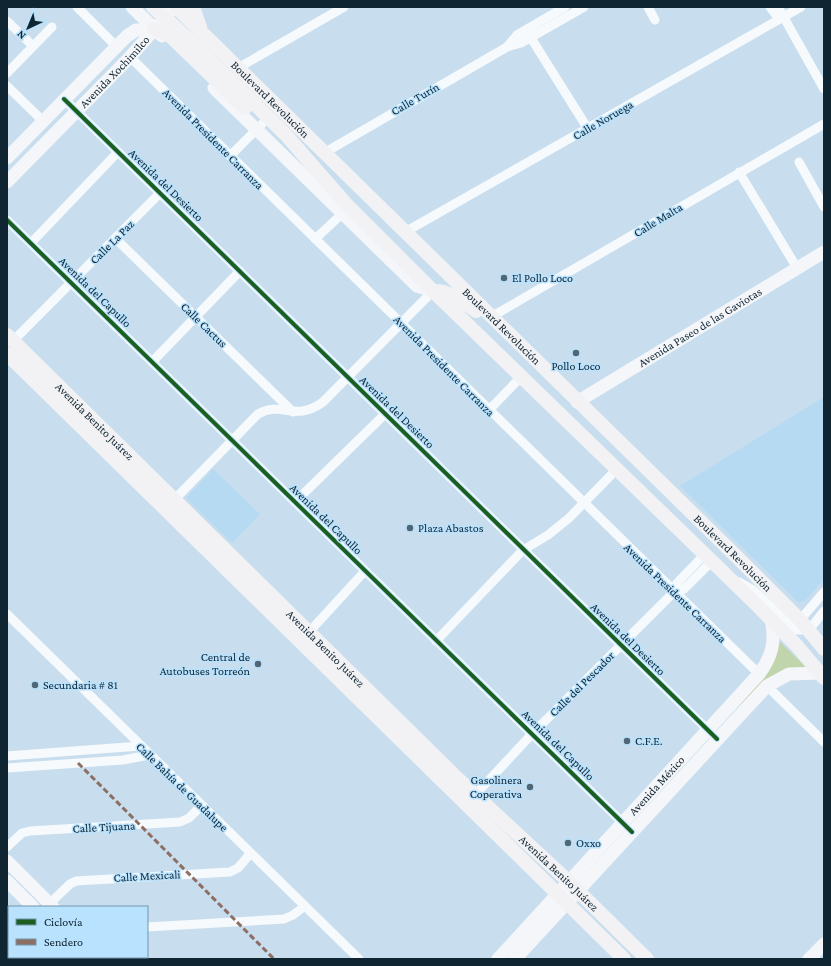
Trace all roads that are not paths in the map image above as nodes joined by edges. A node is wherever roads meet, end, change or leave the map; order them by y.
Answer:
1 (77, 7) edge
2 (132, 7) edge
3 (153, 7) edge
4 (175, 7) edge
5 (193, 7) edge
6 (344, 7) edge
7 (565, 7) edge
8 (584, 7) edge
9 (648, 7) edge
10 (770, 7) edge
11 (778, 7) edge
12 (801, 7) edge
13 (164, 17) junction
14 (781, 18) junction
15 (655, 20) dead end
16 (7, 21) edge
17 (52, 27) dead end
18 (154, 29) junction
19 (202, 33) junction
20 (531, 38) junction
21 (33, 46) junction
22 (116, 46) junction
23 (507, 47) junction
24 (130, 57) junction
25 (238, 68) junction
26 (7, 73) edge
27 (7, 86) edge
28 (824, 89) edge
29 (64, 99) junction
30 (76, 111) junction
31 (43, 121) junction
32 (824, 124) edge
33 (260, 127) junction
34 (588, 129) junction
35 (118, 152) junction
36 (324, 153) junction
37 (230, 156) junction
38 (7, 158) edge
39 (799, 162) dead end
40 (317, 169) junction
41 (739, 172) junction
42 (7, 182) edge
43 (160, 193) junction
44 (372, 200) junction
45 (824, 207) edge
46 (342, 213) junction
47 (7, 220) edge
48 (405, 232) junction
49 (116, 238) junction
50 (315, 239) junction
51 (31, 243) junction
52 (824, 252) edge
53 (797, 268) junction
54 (240, 271) junction
55 (71, 283) junction
56 (433, 291) junction
57 (196, 317) junction
58 (491, 317) junction
59 (401, 324) junction
60 (9, 344) edge
61 (152, 362) junction
62 (347, 377) junction
63 (521, 377) junction
64 (577, 402) junction
65 (489, 410) junction
66 (293, 412) junction
67 (385, 414) junction
68 (232, 440) junction
69 (117, 453) junction
70 (616, 470) junction
71 (174, 500) junction
72 (295, 502) junction
73 (583, 503) junction
74 (523, 550) junction
75 (708, 558) junction
76 (365, 571) junction
77 (727, 577) junction
78 (674, 592) junction
79 (824, 592) edge
80 (254, 596) junction
81 (824, 611) edge
82 (7, 614) edge
83 (771, 619) junction
84 (804, 625) junction
85 (310, 631) junction
86 (436, 640) junction
87 (620, 645) junction
88 (304, 646) junction
89 (824, 649) edge
90 (759, 674) junction
91 (822, 676) edge
92 (766, 686) junction
93 (707, 730) junction
94 (532, 734) junction
95 (717, 739) junction
96 (824, 742) edge
97 (140, 746) junction
98 (149, 755) junction
99 (7, 756) edge
100 (7, 768) edge
101 (435, 774) junction
102 (457, 778) junction
103 (475, 795) junction
104 (201, 806) junction
105 (627, 827) junction
106 (7, 847) edge
107 (250, 854) junction
108 (7, 861) edge
109 (7, 881) edge
110 (573, 887) junction
111 (562, 899) junction
112 (32, 906) edge
113 (50, 906) edge
114 (305, 906) junction
115 (148, 927) edge
116 (824, 944) edge
117 (359, 959) edge
118 (498, 959) edge
119 (514, 959) edge
120 (624, 959) edge
121 (647, 959) edge
122 (809, 959) edge

1 - 22 street
2 - 18 street
3 - 13 main road
4 - 13 street, Avenida Xochimilco
4 - 19 main road, Boulevard Revolución
5 - 19 main road
6 - 25 street
7 - 23 street, Calle Turín
8 - 20 street, Calle Turín
9 - 15 street
10 - 14 street
11 - 14 street
12 - 14 street, Calle Noruega
13 - 18 street, Avenida Xochimilco
13 - 40 main road
14 - 28 street
14 - 34 street, Calle Noruega
16 - 21 street
17 - 21 street
18 - 22 street, Avenida Xochimilco
18 - 24 street, Avenida Xochimilco
18 - 33 main road
19 - 25 main road, Boulevard Revolución
20 - 23 street, Calle Turín
20 - 34 street
21 - 26 street
22 - 29 street, Avenida Xochimilco
23 - 36 street, Calle Turín
24 - 30 street, Avenida Xochimilco
24 - 37 street, Avenida Presidente Carranza
25 - 36 main road, Boulevard Revolución
27 - 31 street
29 - 30 street, Avenida del Desierto
29 - 31 street, Avenida Xochimilco
30 - 35 street, Avenida del Desierto
30 - 42 street, Avenida Xochimilco
31 - 38 street, Avenida Xochimilco
32 - 41 street, Calle Malta
33 - 37 street
33 - 40 main road
33 - 46 street
34 - 48 street, Calle Noruega
35 - 43 street, Avenida del Desierto
35 - 51 street
36 - 44 main road, Boulevard Revolución
37 - 50 street, Avenida Presidente Carranza
39 - 45 street
40 - 44 main road
40 - 56 main road
41 - 53 street
41 - 58 street, Calle Malta
43 - 49 street, Calle La Paz
43 - 54 street, Avenida del Desierto
44 - 48 main road, Boulevard Revolución
46 - 50 street
46 - 56 street
47 - 51 street, Avenida del Capullo
48 - 58 main road, Boulevard Revolución
49 - 55 street, Calle La Paz
49 - 57 street, Calle Cactus
50 - 59 street, Avenida Presidente Carranza
51 - 55 street, Avenida del Capullo
52 - 53 street, Avenida Paseo de las Gaviotas
53 - 64 street, Avenida Paseo de las Gaviotas
54 - 57 street
54 - 62 street, Avenida del Desierto
55 - 60 street, Calle La Paz
55 - 61 street, Avenida del Capullo
56 - 58 main road
56 - 59 street
56 - 63 main road
57 - 61 street
57 - 66 street, Calle Cactus
58 - 64 main road, Boulevard Revolución
59 - 62 street
59 - 65 street, Avenida Presidente Carranza
60 - 69 main road, Avenida Benito Juárez
61 - 68 street, Avenida del Capullo
62 - 66 street
62 - 67 street, Avenida del Desierto
63 - 64 main road
63 - 65 street
63 - 70 main road
64 - 84 main road, Boulevard Revolución
65 - 73 street, Avenida Presidente Carranza
66 - 68 street
67 - 72 street
67 - 74 street, Avenida del Desierto
68 - 71 street
68 - 72 street, Avenida del Capullo
69 - 71 main road, Avenida Benito Juárez
69 - 80 main road, Avenida Benito Juárez
70 - 73 street
70 - 75 main road
71 - 85 main road, Avenida Benito Juárez
72 - 76 street, Avenida del Capullo
73 - 74 street
73 - 78 street, Avenida Presidente Carranza
74 - 86 street
74 - 87 street, Avenida del Desierto
75 - 77 main road
75 - 78 street, Calle del Pescador
76 - 85 street
76 - 86 street, Avenida del Capullo
77 - 83 main road
77 - 84 street
78 - 87 street, Calle del Pescador
78 - 90 street, Avenida Presidente Carranza
79 - 84 street
80 - 85 main road
80 - 88 main road, Avenida Benito Juárez
81 - 84 street
82 - 97 street, Calle Bahía de Guadalupe
83 - 90 street, Avenida México
83 - 91 main road
84 - 89 main road, Boulevard Revolución
85 - 88 main road
85 - 102 main road, Avenida Benito Juárez
86 - 94 street, Avenida del Capullo
87 - 93 street, Avenida del Desierto
87 - 94 street, Calle del Pescador
88 - 101 main road, Avenida Benito Juárez
90 - 93 street, Avenida México
91 - 92 street, Avenida México
92 - 95 street, Avenida México
92 - 96 street
93 - 95 street, Avenida del Desierto
93 - 105 street, Avenida México
94 - 103 street, Calle del Pescador
94 - 105 street, Avenida del Capullo
95 - 105 street, Avenida México
97 - 98 street, Calle Bahía de Guadalupe
97 - 99 street
98 - 100 street
98 - 104 street, Calle Bahía de Guadalupe
101 - 102 main road
101 - 111 main road, Avenida Benito Juárez
102 - 103 main road, Avenida Benito Juárez
103 - 110 main road, Avenida Benito Juárez
104 - 106 street, Calle Tijuana
104 - 107 street, Calle Bahía de Guadalupe
105 - 110 street, Avenida México
107 - 113 street, Calle Mexicali
107 - 114 street, Calle Bahía de Guadalupe
108 - 113 street
109 - 112 street
110 - 111 street, Avenida México
110 - 121 main road, Avenida Benito Juárez
111 - 118 street, Avenida México
111 - 119 street, Avenida México
111 - 120 main road, Avenida Benito Juárez
114 - 115 street
114 - 117 street, Calle Bahía de Guadalupe
116 - 122 street

